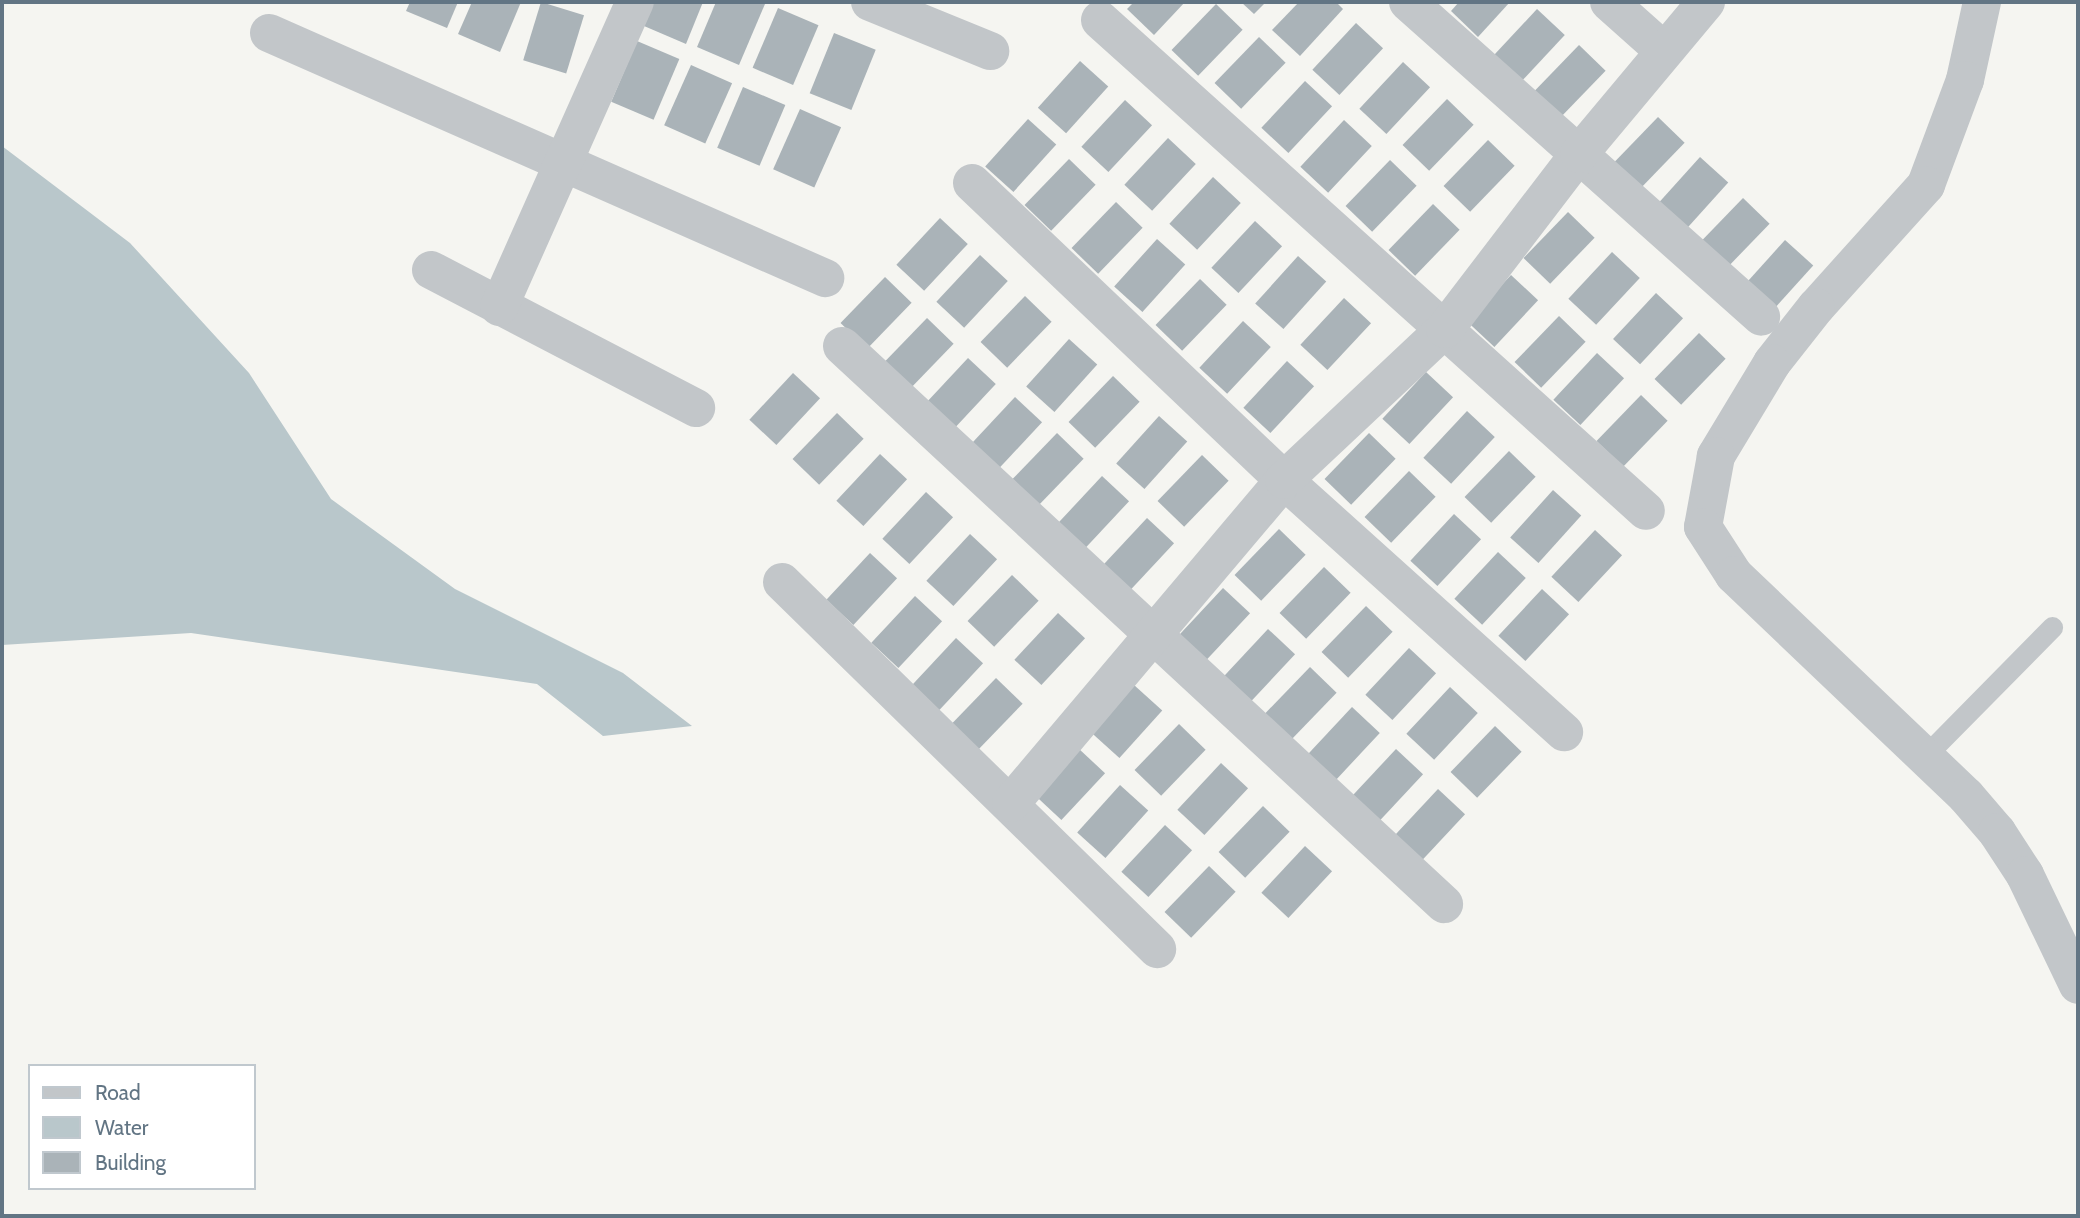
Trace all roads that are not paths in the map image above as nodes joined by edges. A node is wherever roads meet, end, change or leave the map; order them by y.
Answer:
1 (635, 2) edge
2 (870, 2) edge
3 (1408, 2) edge
4 (1609, 2) edge
5 (1706, 2) edge
6 (1982, 2) edge
7 (1100, 20) dead end
8 (270, 33) dead end
9 (990, 51) dead end
10 (1664, 51) junction
11 (1579, 154) junction
12 (564, 163) junction
13 (972, 183) dead end
14 (431, 270) dead end
15 (825, 278) dead end
16 (499, 307) junction
17 (1761, 317) dead end
18 (1445, 329) junction
19 (842, 346) dead end
20 (696, 408) dead end
21 (1284, 480) junction
22 (1646, 510) dead end
23 (782, 582) dead end
24 (2052, 627) dead end
25 (1152, 637) junction
26 (1564, 732) dead end
27 (1925, 756) junction
28 (1012, 803) junction
29 (1444, 904) dead end
30 (1157, 949) dead end
31 (2078, 985) edge

1 - 12 street
2 - 9 street
3 - 11 street
4 - 10 street
5 - 10 street
6 - 27 street
7 - 18 street
8 - 12 street
10 - 11 street
11 - 17 street
11 - 18 street
12 - 15 street
12 - 16 street
13 - 21 street
14 - 16 street
16 - 20 street
18 - 21 street
18 - 22 street
19 - 25 street
21 - 25 street
21 - 26 street
23 - 28 street
24 - 27 lane
25 - 28 street
25 - 29 street
27 - 31 street
28 - 30 street

